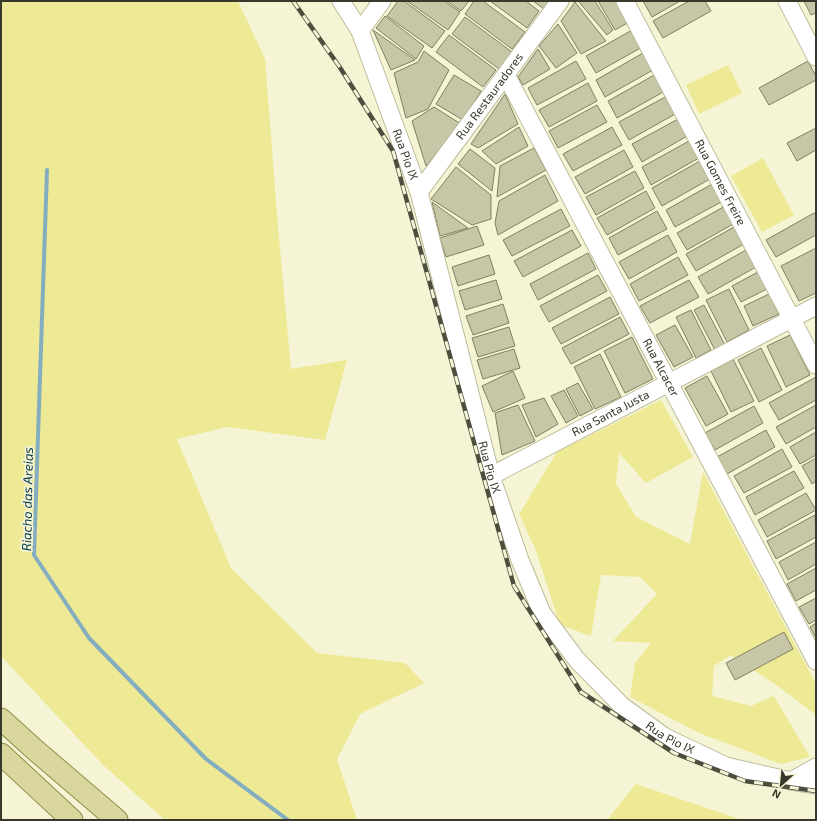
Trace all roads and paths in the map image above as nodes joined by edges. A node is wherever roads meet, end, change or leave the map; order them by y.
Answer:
1 (341, 1) edge
2 (382, 1) edge
3 (560, 1) edge
4 (625, 1) edge
5 (786, 1) edge
6 (360, 31) junction
7 (816, 57) edge
8 (506, 75) junction
9 (419, 192) junction
10 (816, 306) edge
11 (791, 319) junction
12 (816, 365) edge
13 (670, 383) junction
14 (491, 476) junction
15 (816, 661) edge
16 (1, 719) edge
17 (1, 754) edge
18 (816, 767) edge
19 (790, 781) junction
20 (816, 785) edge
21 (72, 820) edge
22 (117, 820) edge

1 - 6 street, Rua Pio IX
2 - 6 street
3 - 8 street, Rua Restauradores
4 - 11 street, Rua Gomes Freire
5 - 7 street
6 - 9 street, Rua Pio IX
8 - 9 street, Rua Restauradores
8 - 13 street, Rua Alcacer
9 - 14 street, Rua Pio IX
10 - 11 street, Rua Santa Justa
11 - 12 street, Rua Gomes Freire
11 - 13 street, Rua Santa Justa
13 - 14 street, Rua Santa Justa
13 - 15 street, Rua Alcacer
14 - 19 street, Rua Pio IX
16 - 22 main road
17 - 21 main road
18 - 19 street
19 - 20 street, Rua Pio IX

